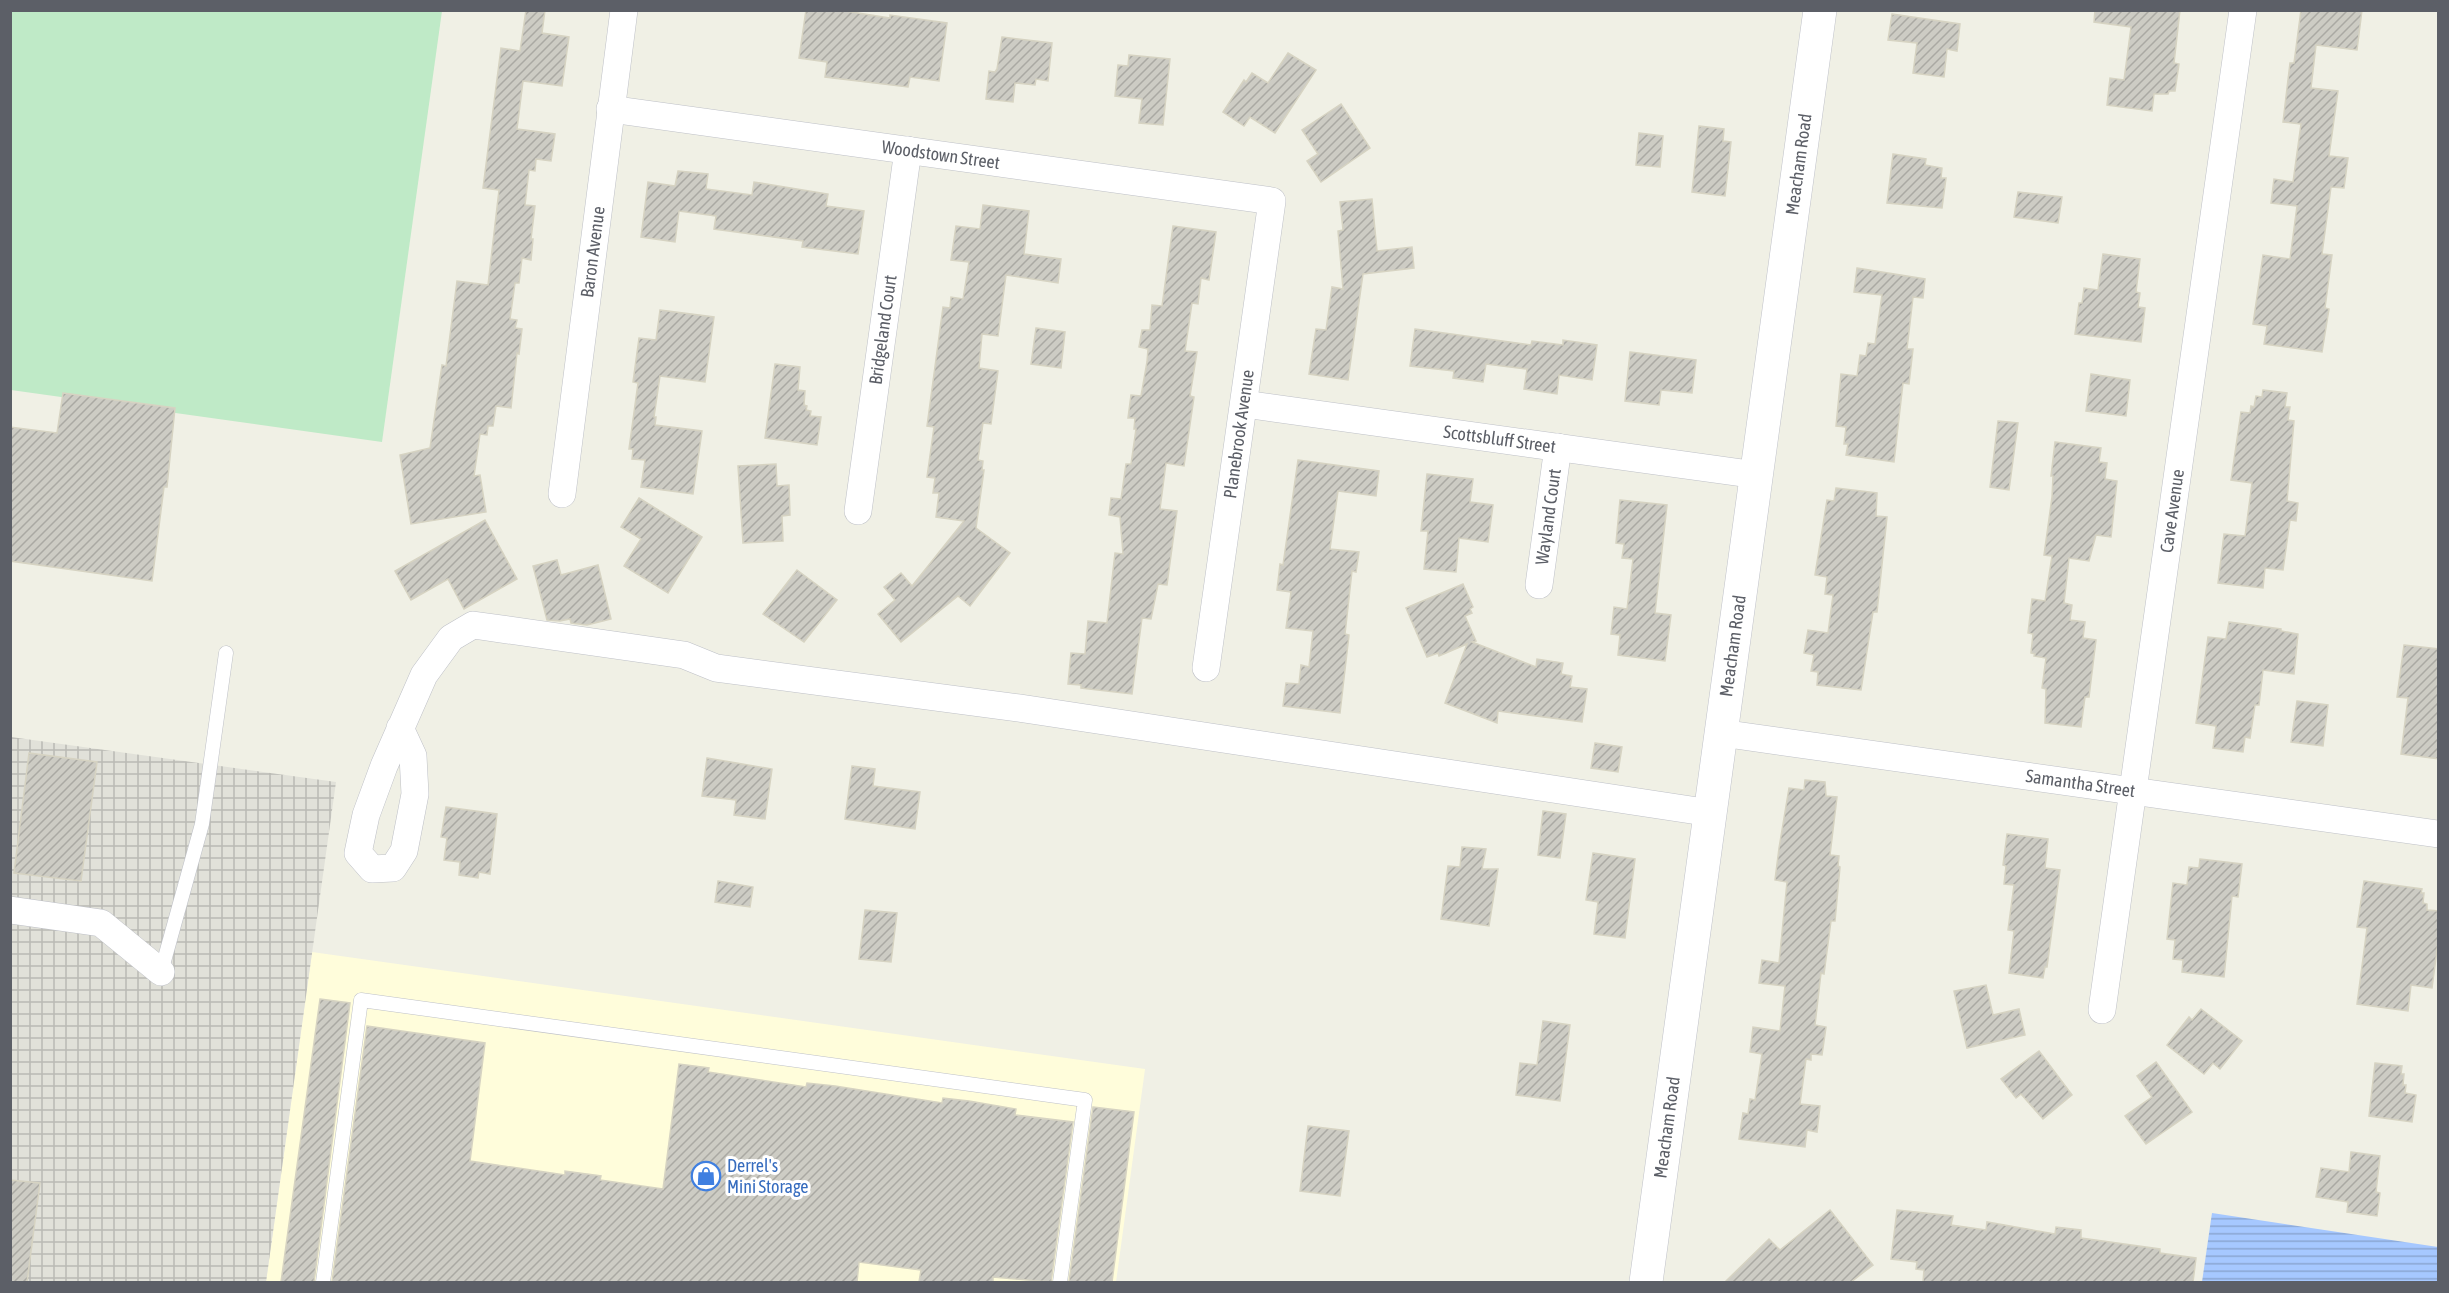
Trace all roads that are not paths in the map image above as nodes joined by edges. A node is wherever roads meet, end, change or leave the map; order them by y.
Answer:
1 (624, 10) edge
2 (1820, 10) edge
3 (2243, 10) edge
4 (610, 109) junction
5 (908, 150) junction
6 (1272, 201) joint
7 (1244, 404) junction
8 (1558, 447) junction
9 (1757, 475) junction
10 (562, 494) dead end
11 (858, 511) dead end
12 (1539, 585) dead end
13 (226, 653) dead end
14 (1206, 668) dead end
15 (400, 728) dead end
16 (1721, 733) junction
17 (2133, 791) junction
18 (1711, 813) junction
19 (2439, 834) edge
20 (10, 910) edge
21 (161, 972) joint
22 (2102, 1010) dead end
23 (323, 1282) edge
24 (1060, 1282) edge
25 (1646, 1282) edge

1 - 4 street, Baron Avenue
2 - 9 street, Meacham Road
3 - 17 street, Cave Avenue
4 - 5 street, Woodstown Street
4 - 10 street, Baron Avenue
5 - 6 street, Woodstown Street
5 - 11 street, Bridgeland Court
6 - 7 street, Planebrook Avenue
7 - 8 street, Scottsbluff Street
7 - 14 street, Planebrook Avenue
8 - 9 street, Scottsbluff Street
8 - 12 street, Wayland Court
9 - 16 street, Meacham Road
13 - 21 lane
15 - 18 street
16 - 17 street, Samantha Street
16 - 18 street, Meacham Road
17 - 19 street, Samantha Street
17 - 22 street, Cave Avenue
18 - 25 street, Meacham Road
20 - 21 street
23 - 24 lane

